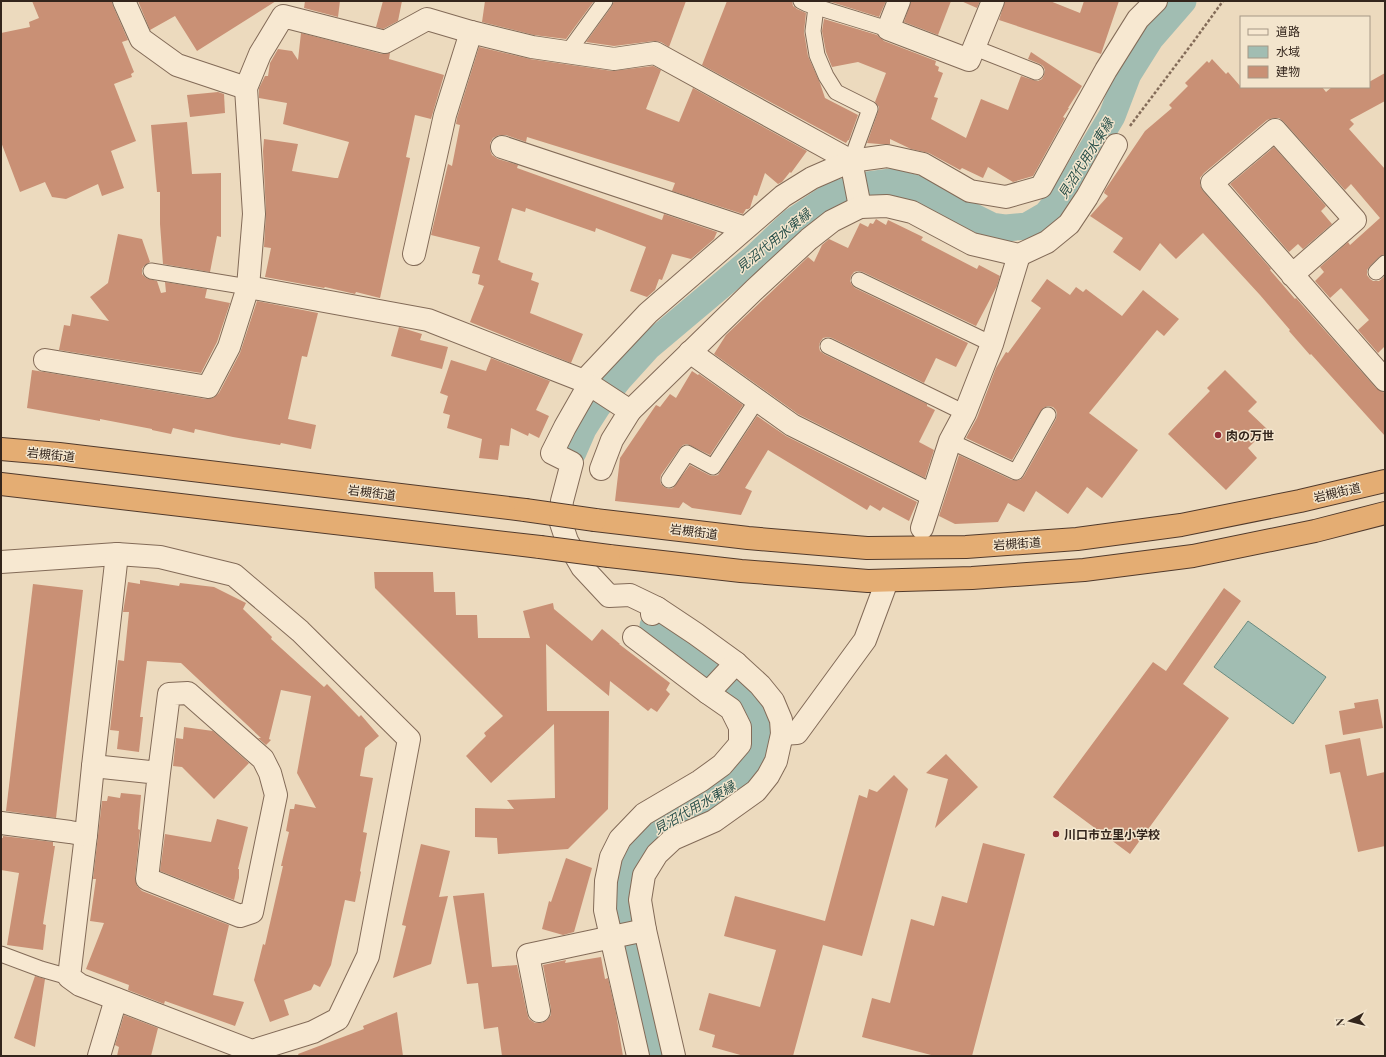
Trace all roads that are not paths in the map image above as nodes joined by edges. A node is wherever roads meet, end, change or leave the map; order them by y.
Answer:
1 (124, 1) edge
2 (605, 1) edge
3 (801, 1) edge
4 (899, 1) edge
5 (993, 1) edge
6 (1156, 1) edge
7 (816, 7) junction
8 (888, 29) junction
9 (471, 32) junction
10 (975, 48) junction
11 (568, 52) junction
12 (1036, 72) dead end
13 (246, 88) junction
14 (1116, 145) road end
15 (502, 147) dead end
16 (851, 160) junction
17 (860, 207) junction
18 (746, 228) junction
19 (414, 254) dead end
20 (1019, 255) junction
21 (151, 271) dead end
22 (1292, 274) junction
23 (859, 280) dead end
24 (248, 287) junction
25 (992, 344) junction
26 (828, 346) dead end
27 (690, 352) junction
28 (45, 360) dead end
29 (1385, 380) edge
30 (586, 383) junction
31 (757, 400) junction
32 (630, 411) junction
33 (965, 413) junction
34 (1048, 415) dead end
35 (950, 441) junction
36 (1, 449) edge
37 (601, 469) dead end
38 (669, 480) dead end
39 (1385, 481) edge
40 (1, 484) edge
41 (932, 495) junction
42 (1385, 513) edge
43 (922, 528) dead end
44 (116, 554) junction
45 (1, 562) edge
46 (887, 580) junction
47 (634, 637) dead end
48 (732, 667) junction
49 (710, 690) junction
50 (782, 734) junction
51 (93, 766) junction
52 (159, 773) junction
53 (1, 822) edge
54 (86, 835) junction
55 (645, 930) junction
56 (612, 937) junction
57 (1, 954) edge
58 (69, 977) junction
59 (116, 999) junction
60 (539, 1010) dead end
61 (99, 1056) edge
62 (638, 1056) edge
63 (674, 1056) edge

1 - 13 street
2 - 11 lane
3 - 7 lane
4 - 8 street
5 - 10 street
6 - 16 street
7 - 8 lane
7 - 16 lane
8 - 10 street
9 - 11 street
9 - 13 street
9 - 19 street
10 - 12 lane
11 - 16 street
13 - 24 street
14 - 20 street
15 - 18 street
16 - 17 street
16 - 18 street
17 - 20 street
17 - 27 street
18 - 30 street
20 - 25 street
21 - 24 lane
22 - 22 street
22 - 29 street
23 - 25 lane
24 - 28 street
24 - 30 street
25 - 33 street
26 - 33 lane
27 - 31 street
27 - 32 street
30 - 32 street
30 - 48 street
31 - 38 lane
31 - 41 street
32 - 37 street
33 - 35 street
34 - 35 lane
35 - 41 street
36 - 39 highway, 岩槻街道, bridge
40 - 46 highway, bridge
41 - 43 street
42 - 46 highway
44 - 45 street
44 - 51 street
44 - 59 street
46 - 50 street
47 - 49 street
48 - 49 street
48 - 50 street
49 - 56 street
50 - 55 street
51 - 52 street
51 - 54 street
52 - 52 street
53 - 54 street
54 - 58 street
55 - 56 street
55 - 63 street
56 - 60 street
56 - 62 street
57 - 58 lane
58 - 59 street
59 - 61 street

